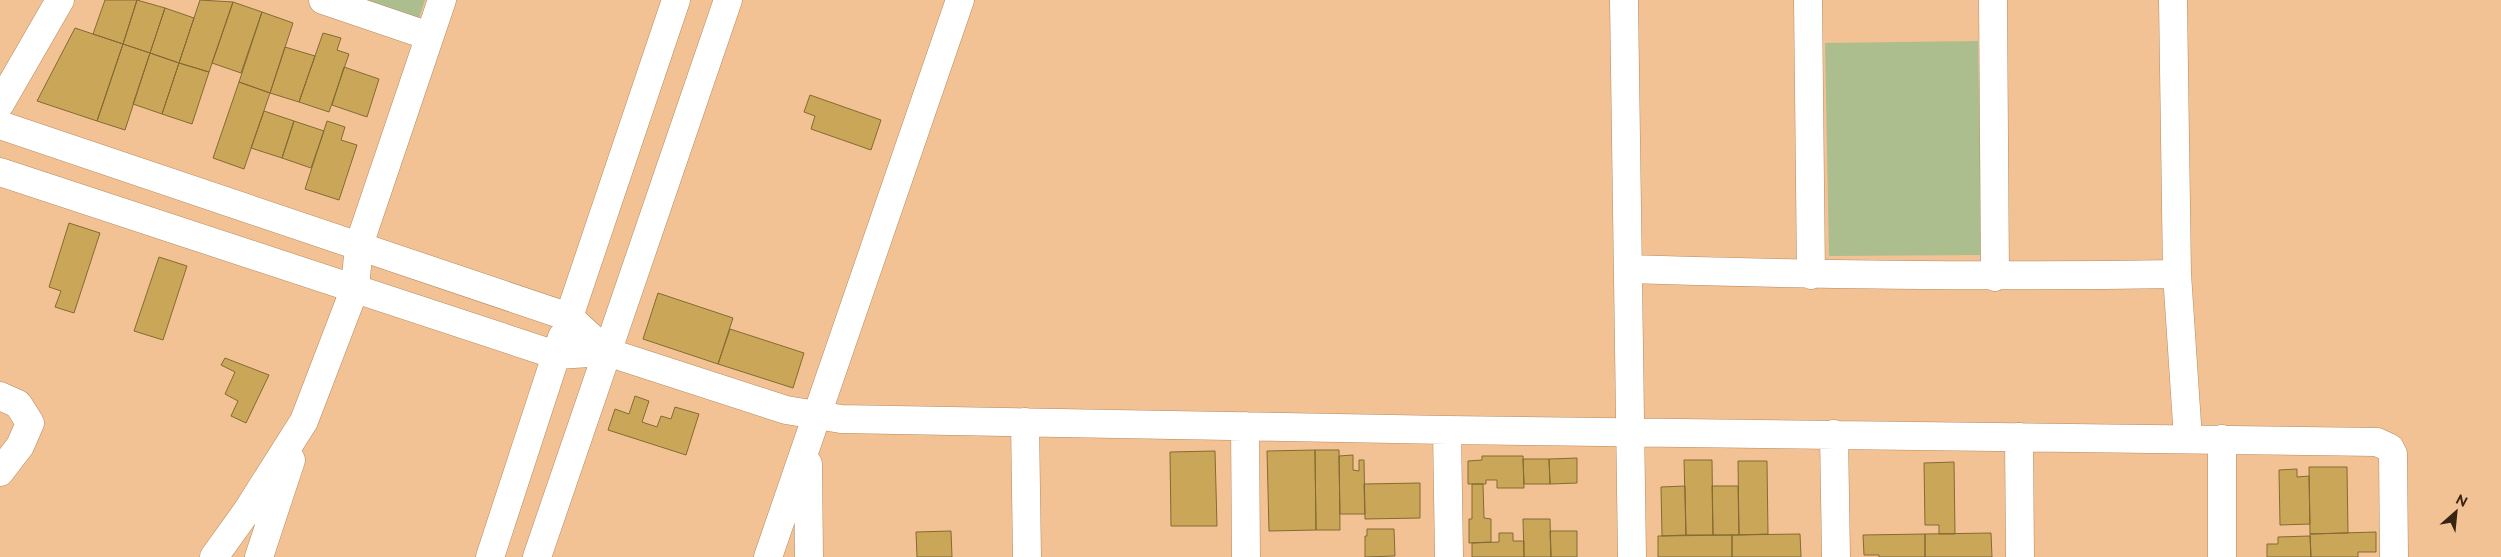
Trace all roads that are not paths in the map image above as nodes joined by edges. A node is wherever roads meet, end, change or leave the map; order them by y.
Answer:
1 (60, 0) edge
2 (442, 0) edge
3 (676, 0) edge
4 (728, 0) edge
5 (960, 0) edge
6 (1624, 0) edge
7 (1808, 0) edge
8 (1993, 0) edge
9 (2173, 0) edge
10 (328, 1) edge
11 (429, 36) junction
12 (0, 104) edge
13 (0, 125) edge
14 (0, 172) edge
15 (359, 245) junction
16 (1628, 269) junction
17 (2177, 274) junction
18 (1811, 275) junction
19 (1996, 277) junction
20 (354, 288) junction
21 (569, 316) junction
22 (606, 352) junction
23 (556, 355) junction
24 (0, 396) edge
25 (816, 416) junction
26 (304, 421) junction
27 (1025, 422) junction
28 (1245, 426) junction
29 (1447, 430) junction
30 (1630, 432) junction
31 (1834, 434) junction
32 (2019, 437) junction
33 (2188, 439) junction
34 (2222, 439) junction
35 (807, 442) junction
36 (0, 472) edge
37 (214, 557) edge
38 (259, 557) edge
39 (490, 557) edge
40 (537, 557) edge
41 (768, 557) edge
42 (809, 557) edge
43 (1027, 557) edge
44 (1246, 557) edge
45 (1449, 557) edge
46 (1632, 557) edge
47 (1836, 557) edge
48 (2020, 557) edge
49 (2222, 557) edge
50 (2394, 557) edge

1 - 12 street
2 - 11 street
3 - 21 street
4 - 22 street
5 - 25 street
6 - 16 street
7 - 18 street
8 - 19 street
9 - 17 street
10 - 11 street
11 - 15 street
13 - 15 street
14 - 20 street
15 - 20 street
15 - 21 street
16 - 18 street
16 - 30 street
17 - 19 street
17 - 33 street
18 - 19 street
20 - 23 street
20 - 26 street
21 - 22 street
21 - 23 street
22 - 23 street
22 - 25 street
22 - 40 street
23 - 39 street
24 - 36 street
25 - 27 street
25 - 35 street
26 - 37 street
26 - 38 street
27 - 28 street
27 - 43 street
28 - 29 street
28 - 44 street
29 - 30 street
29 - 45 street
30 - 31 street
30 - 46 street
31 - 32 street
31 - 47 street
32 - 33 street
32 - 48 street
33 - 34 street
34 - 49 street
34 - 50 street
35 - 41 street
35 - 42 street

